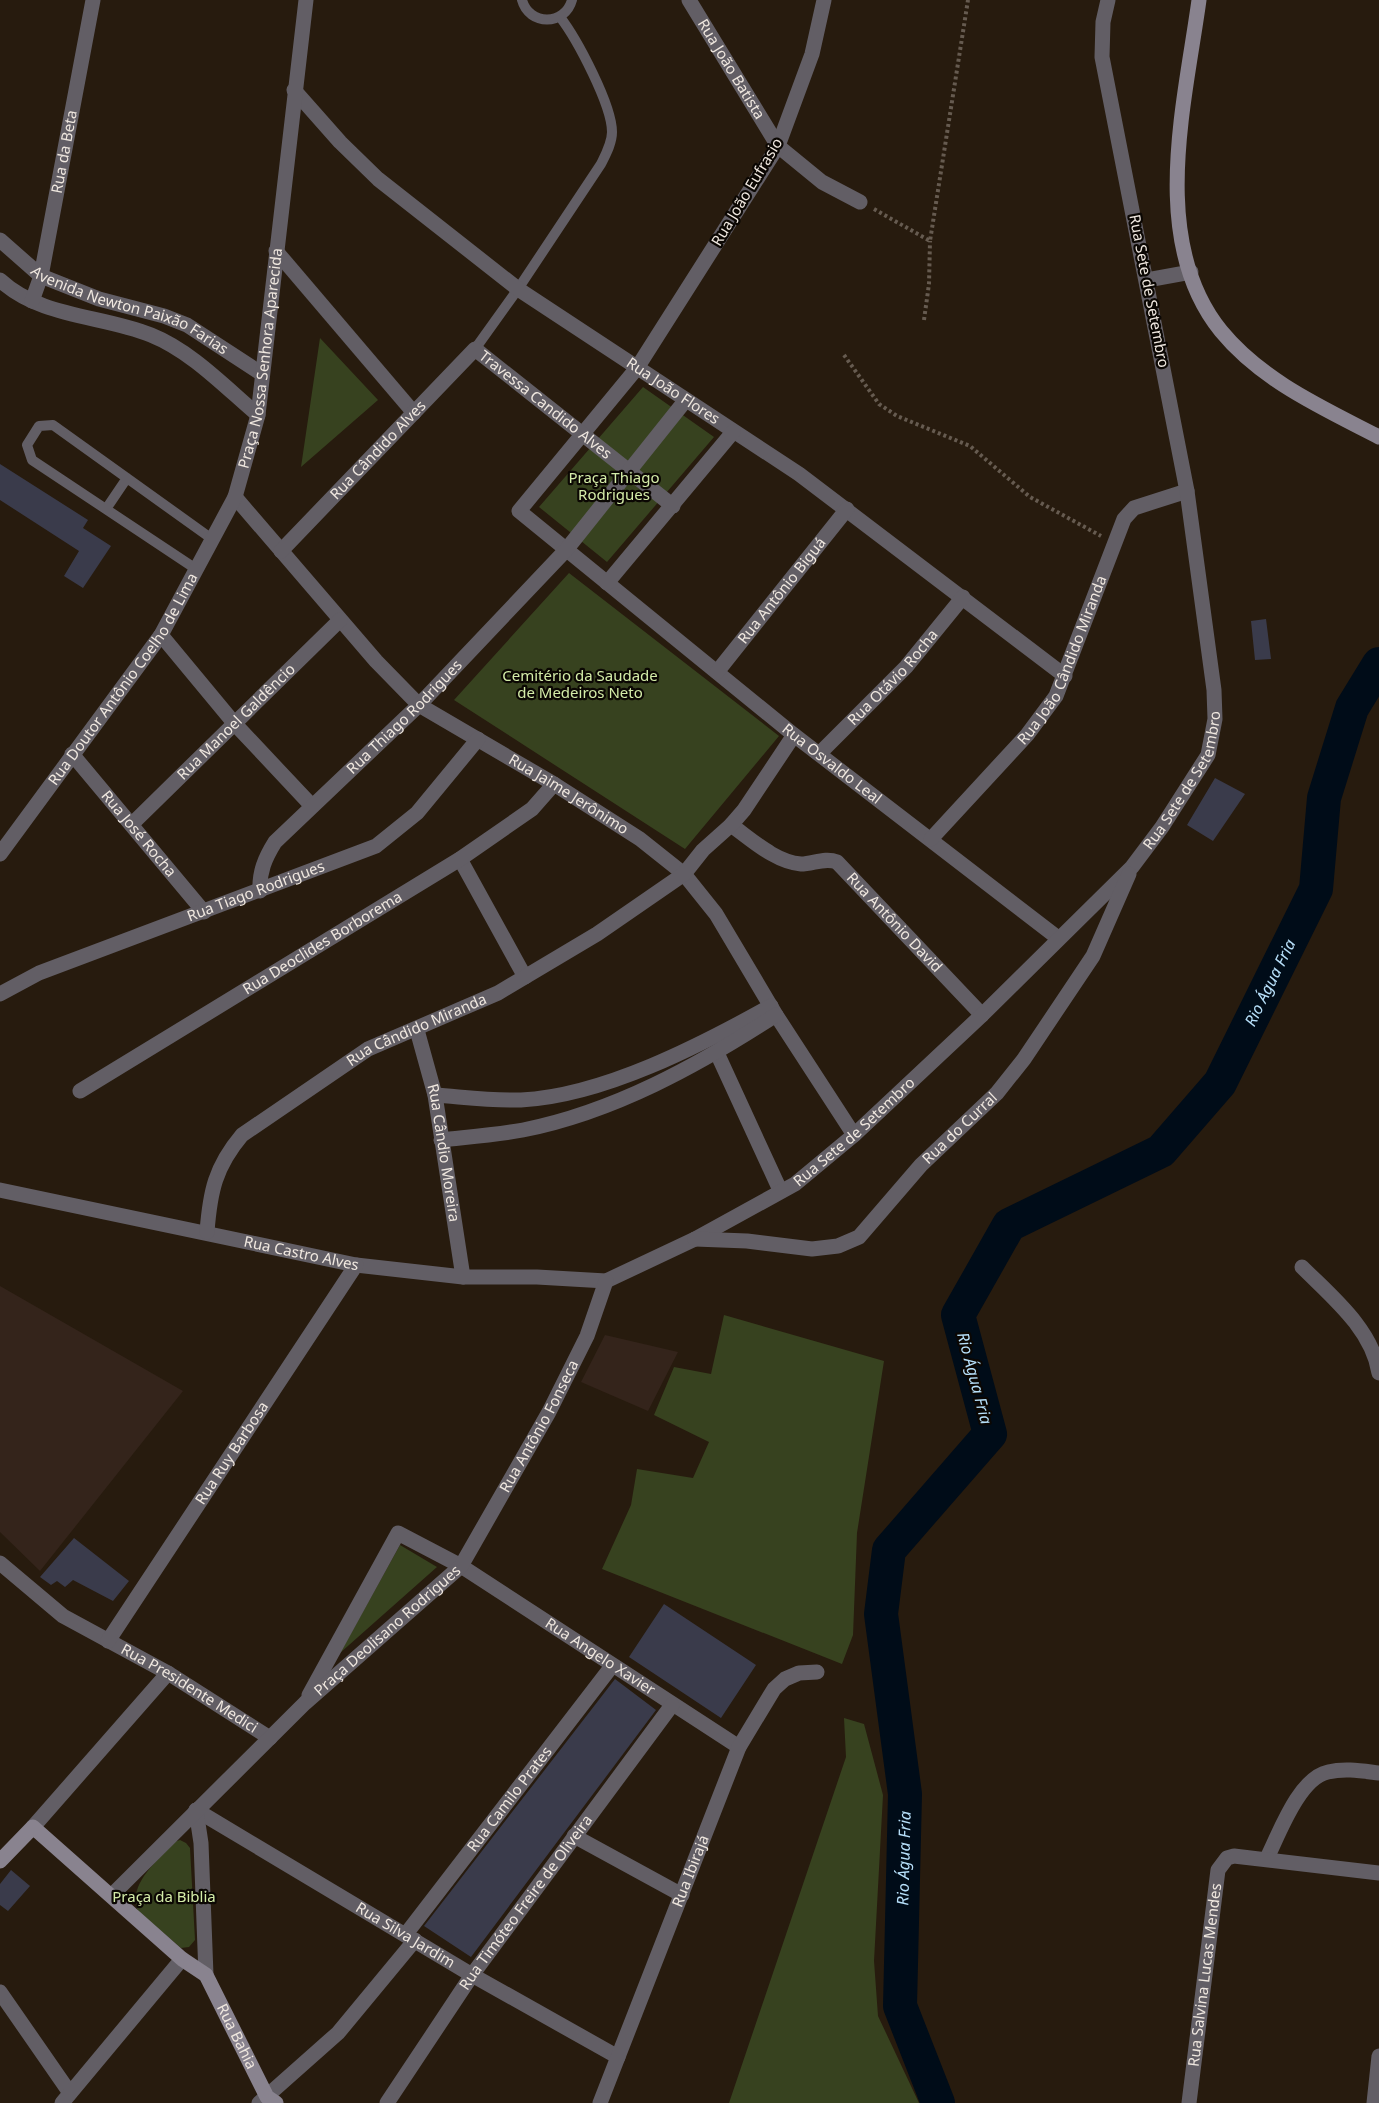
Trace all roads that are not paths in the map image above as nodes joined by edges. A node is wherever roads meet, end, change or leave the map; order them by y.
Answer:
1 (93, 0) edge
2 (306, 0) edge
3 (522, 0) edge
4 (572, 0) edge
5 (689, 0) edge
6 (824, 0) edge
7 (1108, 0) edge
8 (1199, 0) edge
9 (560, 17) junction
10 (294, 90) junction
11 (778, 146) junction
12 (860, 202) road end
13 (0, 240) edge
14 (276, 251) junction
15 (1191, 272) junction
16 (41, 276) junction
17 (0, 280) edge
18 (1147, 280) junction
19 (518, 289) junction
20 (32, 301) junction
21 (475, 349) junction
22 (637, 368) junction
23 (262, 374) junction
24 (685, 401) junction
25 (414, 413) junction
26 (258, 415) junction
27 (733, 432) junction
28 (581, 434) junction
29 (1379, 436) edge
30 (629, 472) junction
31 (128, 478) junction
32 (1188, 491) junction
33 (235, 497) junction
34 (674, 506) junction
35 (106, 509) junction
36 (847, 509) junction
37 (212, 539) junction
38 (566, 550) junction
39 (281, 551) junction
40 (196, 569) junction
41 (607, 583) junction
42 (963, 597) junction
43 (340, 620) junction
44 (161, 635) junction
45 (717, 672) junction
46 (1065, 676) junction
47 (419, 705) junction
48 (234, 723) junction
49 (794, 735) junction
50 (478, 739) junction
51 (820, 753) junction
52 (72, 754) junction
53 (554, 784) junction
54 (312, 806) junction
55 (132, 824) junction
56 (731, 825) junction
57 (931, 840) junction
58 (0, 854) edge
59 (460, 859) junction
60 (1131, 867) junction
61 (684, 874) junction
62 (260, 891) junction
63 (204, 912) junction
64 (1058, 938) junction
65 (525, 977) junction
66 (0, 994) edge
67 (774, 1011) junction
68 (982, 1015) junction
69 (417, 1030) junction
70 (717, 1053) junction
71 (80, 1091) dead end
72 (435, 1095) junction
73 (854, 1135) junction
74 (441, 1140) junction
75 (0, 1190) edge
76 (780, 1190) junction
77 (207, 1232) junction
78 (694, 1239) junction
79 (356, 1265) junction
80 (1302, 1267) dead end
81 (463, 1276) junction
82 (606, 1281) junction
83 (1379, 1373) edge
84 (0, 1563) edge
85 (461, 1566) junction
86 (108, 1641) junction
87 (612, 1666) junction
88 (168, 1672) junction
89 (817, 1672) dead end
90 (305, 1703) junction
91 (672, 1705) junction
92 (270, 1738) junction
93 (739, 1747) junction
94 (1379, 1773) edge
95 (196, 1810) junction
96 (33, 1827) junction
97 (574, 1836) junction
98 (1267, 1858) junction
99 (0, 1861) edge
100 (1379, 1873) edge
101 (112, 1895) junction
102 (681, 1896) junction
103 (411, 1937) junction
104 (182, 1959) junction
105 (206, 1975) junction
106 (472, 1975) junction
107 (0, 1992) edge
108 (1379, 2056) edge
109 (618, 2057) junction
110 (66, 2098) edge
111 (267, 2101) edge
112 (387, 2103) edge
113 (600, 2103) edge
114 (1189, 2103) edge
115 (1374, 2103) edge

1 - 16 street, Rua da Beta
2 - 10 street
3 - 9 lane
4 - 9 lane
5 - 11 street, Rua João Batista
6 - 11 street, Rua João Eufrasio
7 - 18 street, Rua Sete de Setembro
8 - 15 street
9 - 19 lane
10 - 14 street
10 - 19 street, Rua João Flores
11 - 12 street, Rua João Batista
11 - 22 street, Rua João Eufrasio
13 - 16 street, Avenida Newton Paixão Farias
14 - 23 street, Praça Nossa Senhora Aparecida
14 - 25 street, Praça Nossa Senhora Aparecida
15 - 18 street
15 - 29 street
16 - 20 street, Rua da Beta
16 - 23 street, Avenida Newton Paixão Farias
17 - 20 street, Avenida Newton Paixão Farias
18 - 32 street, Rua Sete de Setembro
19 - 21 lane
19 - 22 street, Rua João Flores
20 - 26 street, Avenida Newton Paixão Farias
21 - 25 street, Rua Cândido Alves
21 - 28 street, Travessa Candido Alves
22 - 24 street, Rua João Flores
22 - 28 street
23 - 26 street, Praça Nossa Senhora Aparecida
24 - 27 street, Rua João Flores
24 - 30 street
25 - 39 street, Rua Cândido Alves
26 - 33 street, Praça Nossa Senhora Aparecida
27 - 34 street
27 - 36 street, Rua João Flores
28 - 30 street, Travessa Candido Alves
28 - 38 street
30 - 34 street, Travessa Candido Alves
30 - 38 street
31 - 35 lane
31 - 35 lane
31 - 37 lane
32 - 46 street, Rua João Cândido Miranda
32 - 60 street, Rua Sete de Setembro
33 - 37 street, Rua Doutor Antônio Coelho de Lima
33 - 39 street, Rua Jaime Jerônimo
34 - 41 street
35 - 40 lane
36 - 42 street, Rua João Flores
36 - 45 street, Rua Antônio Biguá
37 - 40 street, Rua Doutor Antônio Coelho de Lima
38 - 41 street
38 - 47 street, Rua Thiago Rodrigues
39 - 43 street, Rua Jaime Jerônimo
40 - 44 street, Rua Doutor Antônio Coelho de Lima
41 - 45 street, Rua Osvaldo Leal
42 - 46 street, Rua João Flores
42 - 51 street, Rua Otávio Rocha
43 - 47 street, Rua Jaime Jerônimo
43 - 48 street, Rua Manoel Galdêncio
44 - 48 street
44 - 52 street, Rua Doutor Antônio Coelho de Lima
45 - 49 street, Rua Osvaldo Leal
46 - 57 street, Rua João Cândido Miranda
47 - 50 street, Rua Jaime Jerônimo
47 - 54 street, Rua Thiago Rodrigues
48 - 54 street
48 - 55 street, Rua Manoel Galdêncio
49 - 51 street, Rua Osvaldo Leal
49 - 56 street, Rua Cândido Miranda
50 - 53 street, Rua Jaime Jerônimo
50 - 62 street, Rua Tiago Rodrigues
51 - 57 street, Rua Osvaldo Leal
52 - 55 street, Rua José Rocha
52 - 58 street, Rua Doutor Antônio Coelho de Lima
53 - 59 street, Rua Deoclides Borborema
53 - 61 street, Rua Jaime Jerônimo
54 - 62 street, Rua Thiago Rodrigues
55 - 63 street, Rua José Rocha
56 - 61 street, Rua Cândido Miranda
56 - 68 street, Rua Antônio David
57 - 64 street, Rua Osvaldo Leal
59 - 65 street
59 - 71 street, Rua Deoclides Borborema
60 - 64 street, Rua Sete de Setembro
60 - 78 street, Rua do Curral
61 - 65 street, Rua Cândido Miranda
61 - 67 street, Rua Jaime Jerônimo
62 - 63 street, Rua Tiago Rodrigues
63 - 66 street, Rua Tiago Rodrigues
64 - 68 street, Rua Sete de Setembro
65 - 69 street, Rua Cândido Miranda
67 - 70 street
67 - 72 street
67 - 73 street, Rua Jaime Jerônimo
68 - 73 street, Rua Sete de Setembro
69 - 72 street, Rua Cândio Moreira
69 - 77 street, Rua Cândido Miranda
70 - 74 street
70 - 76 street
72 - 74 street, Rua Cândio Moreira
73 - 76 street, Rua Sete de Setembro
74 - 81 street, Rua Cândio Moreira
75 - 77 street, Rua Castro Alves
76 - 78 street, Rua Sete de Setembro
77 - 79 street, Rua Castro Alves
78 - 82 street, Rua Sete de Setembro
79 - 81 street, Rua Castro Alves
79 - 86 street, Rua Ruy Barbosa
80 - 83 street
81 - 82 street, Rua Castro Alves
82 - 85 street, Rua Antônio Fonseca
84 - 86 street, Rua Presidente Medici
85 - 87 street, Rua Angelo Xavier
85 - 90 street, Praça Deolisano Rodrigues
85 - 90 street, Praça Deolisano Rodrigues
86 - 88 street, Rua Presidente Medici
87 - 91 street, Rua Angelo Xavier
87 - 103 street, Rua Camilo Prates
88 - 92 street, Rua Presidente Medici
88 - 96 street
89 - 93 street, Rua Ibirajá
90 - 92 street, Praça Deolisano Rodrigues
91 - 93 street, Rua Angelo Xavier
91 - 97 street, Rua Timóteo Freire de Oliveira
92 - 95 street
93 - 102 street, Rua Ibirajá
94 - 98 street
95 - 101 street
95 - 103 street, Rua Silva Jardim
95 - 105 street
96 - 99 street
96 - 101 street
97 - 102 street
97 - 106 street, Rua Timóteo Freire de Oliveira
98 - 100 street
98 - 114 street, Rua Salvina Lucas Mendes
101 - 104 street
102 - 109 street, Rua Ibirajá
103 - 106 street, Rua Silva Jardim
103 - 111 street, Rua Camilo Prates
104 - 105 street
104 - 110 street
105 - 111 street, Rua Bahia
106 - 109 street, Rua Silva Jardim
106 - 112 street, Rua Timóteo Freire de Oliveira
107 - 110 street
108 - 115 street
109 - 113 street, Rua Ibirajá

